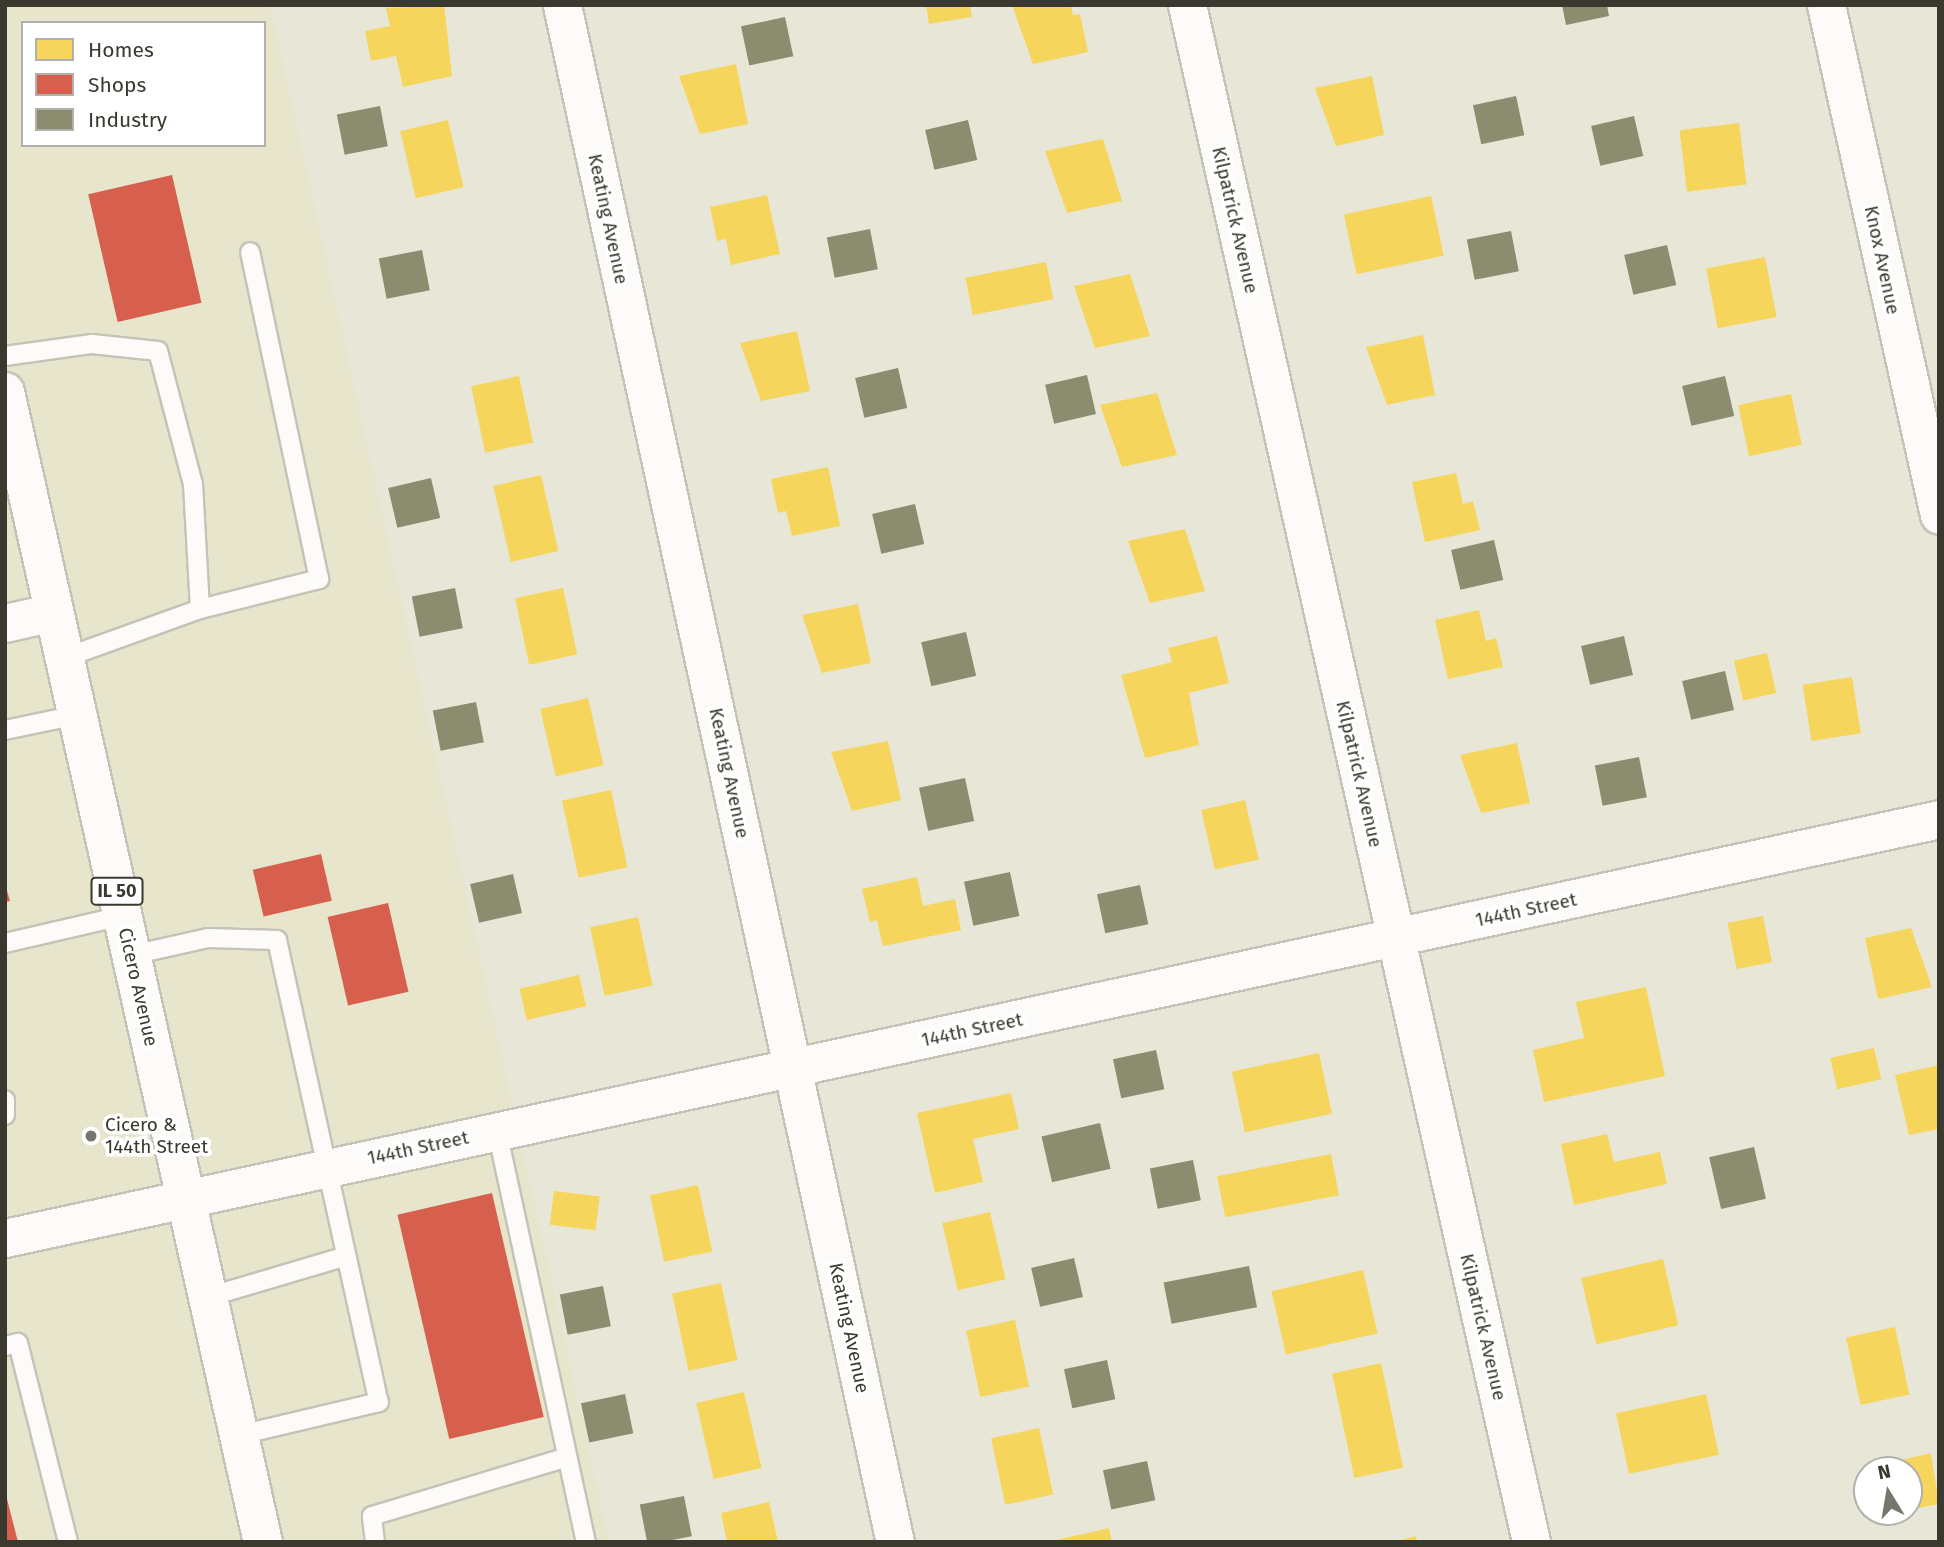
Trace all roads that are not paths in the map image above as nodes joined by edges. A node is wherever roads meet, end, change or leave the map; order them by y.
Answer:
1 (562, 5) edge
2 (1187, 5) edge
3 (1826, 5) edge
4 (250, 252) dead end
5 (5, 356) edge
6 (5, 392) edge
7 (16, 495) edge
8 (1939, 515) edge
9 (200, 610) junction
10 (54, 612) junction
11 (5, 623) edge
12 (64, 658) junction
13 (77, 715) junction
14 (5, 730) edge
15 (1939, 819) edge
16 (122, 916) junction
17 (1396, 939) junction
18 (5, 943) edge
19 (132, 956) junction
20 (793, 1068) junction
21 (5, 1100) edge
22 (5, 1115) edge
23 (497, 1132) junction
24 (327, 1167) junction
25 (186, 1198) junction
26 (5, 1238) edge
27 (346, 1256) junction
28 (208, 1297) junction
29 (5, 1346) edge
30 (239, 1435) junction
31 (567, 1457) junction
32 (68, 1542) edge
33 (263, 1542) edge
34 (375, 1542) edge
35 (586, 1542) edge
36 (895, 1542) edge
37 (1531, 1542) edge

1 - 20 street, Keating Avenue
2 - 17 street, Kilpatrick Avenue
3 - 8 street, Knox Avenue
4 - 9 lane
5 - 9 lane
6 - 7 main road, Cicero Avenue / IL 50
7 - 10 main road, Cicero Avenue / IL 50
9 - 12 lane
10 - 11 street
10 - 12 main road, Cicero Avenue / IL 50
12 - 13 main road, Cicero Avenue / IL 50
13 - 14 lane
13 - 16 main road, Cicero Avenue / IL 50
15 - 17 street, 144th Street
16 - 18 lane
16 - 19 main road, Cicero Avenue / IL 50
17 - 20 street, 144th Street
17 - 37 street, Kilpatrick Avenue
19 - 24 lane
19 - 25 main road, Cicero Avenue / IL 50
20 - 23 street, 144th Street
20 - 36 street, Keating Avenue
21 - 22 lane
23 - 24 street, 144th Street
23 - 31 lane
24 - 25 street, 144th Street
24 - 27 lane
25 - 26 street, 144th Street
25 - 28 main road, Cicero Avenue / IL 50
27 - 28 lane
27 - 30 lane
28 - 30 main road, Cicero Avenue / IL 50
29 - 32 lane
30 - 33 main road, Cicero Avenue / IL 50
31 - 34 lane
31 - 35 lane

